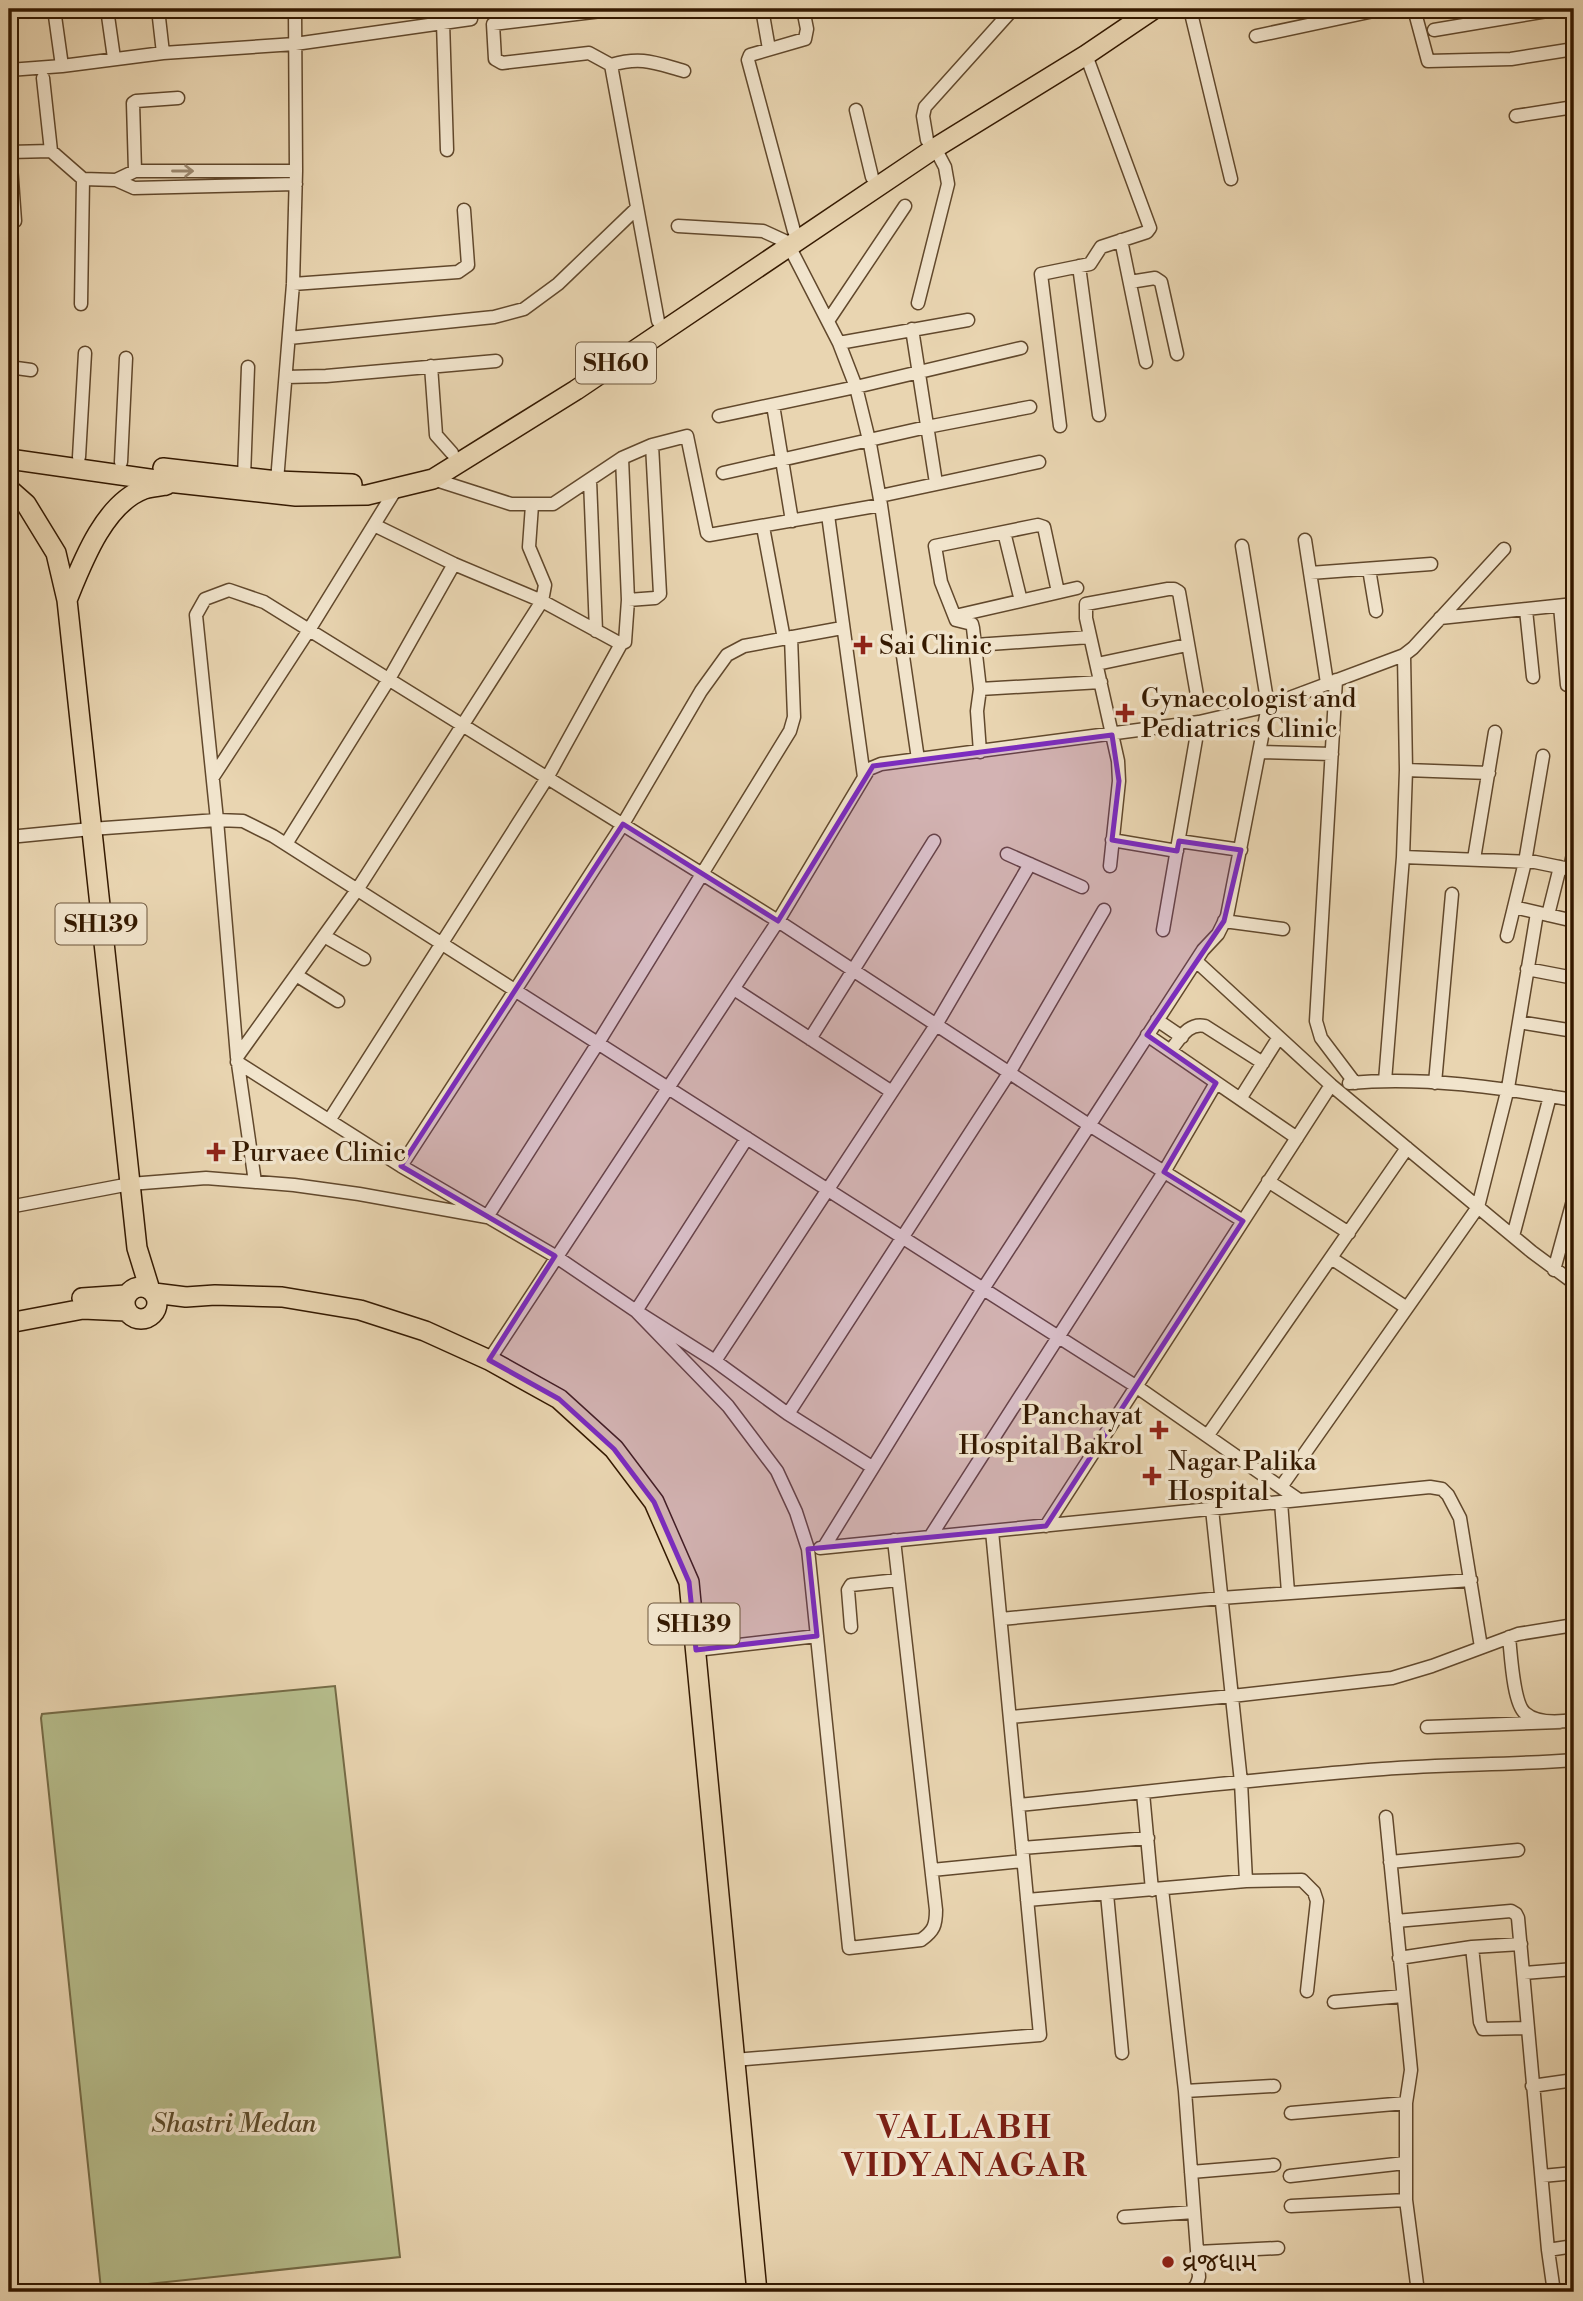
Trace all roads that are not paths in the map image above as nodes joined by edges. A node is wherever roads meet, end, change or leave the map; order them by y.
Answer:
1 (54, 9) edge
2 (107, 9) edge
3 (158, 9) edge
4 (295, 9) edge
5 (618, 9) edge
6 (762, 9) edge
7 (803, 9) edge
8 (1013, 9) edge
9 (1131, 9) edge
10 (1154, 9) edge
11 (1189, 9) edge
12 (1383, 9) edge
13 (1413, 9) edge
14 (1559, 9) edge
15 (1494, 14) edge
16 (471, 19) dead end
17 (443, 22) junction
18 (1434, 30) dead end
19 (1256, 36) dead end
20 (295, 44) junction
21 (769, 49) junction
22 (1574, 50) edge
23 (163, 52) junction
24 (1086, 55) junction
25 (114, 58) junction
26 (611, 65) junction
27 (62, 66) junction
28 (9, 70) edge
29 (684, 71) dead end
30 (43, 78) dead end
31 (178, 98) dead end
32 (1574, 107) edge
33 (856, 110) dead end
34 (1516, 116) dead end
35 (931, 144) junction
36 (447, 150) dead end
37 (51, 151) junction
38 (10, 152) edge
39 (135, 171) junction
40 (872, 177) junction
41 (296, 178) junction
42 (1231, 178) dead end
43 (83, 179) junction
44 (117, 180) junction
45 (905, 206) dead end
46 (637, 208) junction
47 (464, 211) dead end
48 (15, 221) dead end
49 (678, 226) dead end
50 (788, 238) junction
51 (1121, 240) junction
52 (1079, 266) junction
53 (1130, 282) junction
54 (293, 284) junction
55 (918, 303) dead end
56 (81, 304) dead end
57 (968, 320) dead end
58 (658, 321) junction
59 (828, 321) junction
60 (912, 330) junction
61 (289, 338) junction
62 (839, 343) junction
63 (1021, 348) dead end
64 (85, 353) dead end
65 (1177, 354) dead end
66 (126, 358) dead end
67 (496, 361) dead end
68 (1146, 362) dead end
69 (430, 366) junction
70 (9, 367) edge
71 (248, 367) dead end
72 (31, 370) dead end
73 (919, 372) junction
74 (286, 377) junction
75 (856, 387) junction
76 (773, 405) junction
77 (1030, 407) dead end
78 (1099, 415) dead end
79 (719, 416) dead end
80 (1060, 426) dead end
81 (927, 427) junction
82 (869, 440) junction
83 (652, 445) junction
84 (9, 448) edge
85 (452, 453) junction
86 (79, 457) junction
87 (9, 458) edge
88 (622, 458) junction
89 (783, 460) junction
90 (121, 462) junction
91 (1039, 462) dead end
92 (723, 473) dead end
93 (178, 477) junction
94 (244, 477) junction
95 (433, 479) junction
96 (590, 480) junction
97 (936, 483) junction
98 (277, 488) junction
99 (9, 489) edge
100 (396, 489) junction
101 (881, 501) junction
102 (532, 505) junction
103 (828, 515) junction
104 (792, 521) junction
105 (374, 525) junction
106 (763, 527) junction
107 (1004, 532) junction
108 (1305, 540) dead end
109 (1242, 546) dead end
110 (1504, 549) dead end
111 (454, 564) junction
112 (1431, 564) dead end
113 (1368, 569) junction
114 (1310, 573) junction
115 (1077, 588) dead end
116 (1058, 592) junction
117 (67, 600) junction
118 (628, 600) junction
119 (542, 601) junction
120 (1020, 601) junction
121 (1574, 604) edge
122 (1560, 606) junction
123 (1525, 610) junction
124 (1376, 611) dead end
125 (955, 616) junction
126 (1440, 618) junction
127 (842, 628) junction
128 (309, 630) junction
129 (596, 631) junction
130 (1090, 637) junction
131 (788, 638) junction
132 (621, 644) junction
133 (975, 645) junction
134 (1187, 645) junction
135 (1404, 655) junction
136 (1097, 664) junction
137 (1533, 677) dead end
138 (389, 679) junction
139 (1101, 682) junction
140 (1332, 682) junction
141 (1567, 685) dead end
142 (980, 689) junction
143 (1197, 695) dead end
144 (1268, 706) junction
145 (1199, 722) junction
146 (464, 726) junction
147 (1495, 732) dead end
148 (1112, 735) junction
149 (980, 752) junction
150 (1259, 752) junction
151 (1332, 754) junction
152 (1543, 756) dead end
153 (918, 760) junction
154 (1406, 770) junction
155 (1489, 774) junction
156 (213, 777) junction
157 (864, 777) junction
158 (547, 778) junction
159 (217, 820) junction
160 (623, 824) junction
161 (91, 828) junction
162 (9, 837) edge
163 (1112, 840) junction
164 (934, 841) dead end
165 (285, 844) junction
166 (1178, 846) junction
167 (1574, 849) edge
168 (1241, 850) junction
169 (1007, 854) dead end
170 (1403, 857) junction
171 (1474, 859) junction
172 (1525, 862) junction
173 (1030, 864) junction
174 (1110, 866) dead end
175 (1568, 869) edge
176 (702, 874) junction
177 (1082, 887) dead end
178 (357, 890) junction
179 (1452, 894) dead end
180 (1514, 907) junction
181 (1104, 910) dead end
182 (1543, 914) junction
183 (778, 921) junction
184 (1224, 921) junction
185 (1574, 921) edge
186 (1283, 929) dead end
187 (1163, 930) dead end
188 (324, 936) junction
189 (1507, 936) dead end
190 (442, 944) junction
191 (364, 959) dead end
192 (1196, 961) junction
193 (1527, 969) junction
194 (853, 970) junction
195 (296, 975) junction
196 (1574, 978) edge
197 (734, 989) junction
198 (516, 991) junction
199 (338, 1000) dead end
200 (1157, 1020) junction
201 (1519, 1022) junction
202 (936, 1025) junction
203 (1574, 1031) edge
204 (1147, 1035) junction
205 (1182, 1037) junction
206 (1279, 1037) junction
207 (810, 1039) junction
208 (598, 1043) junction
209 (1170, 1051) junction
210 (237, 1059) junction
211 (1263, 1063) junction
212 (1009, 1073) junction
213 (1385, 1081) junction
214 (1216, 1083) junction
215 (1355, 1083) junction
216 (1435, 1083) junction
217 (1331, 1085) junction
218 (668, 1088) junction
219 (1508, 1088) junction
220 (892, 1092) junction
221 (1550, 1096) junction
222 (1240, 1099) junction
223 (1574, 1100) edge
224 (330, 1119) junction
225 (1089, 1125) junction
226 (747, 1138) junction
227 (1297, 1138) junction
228 (1407, 1148) junction
229 (401, 1166) junction
230 (1164, 1172) junction
231 (1269, 1181) junction
232 (255, 1182) junction
233 (130, 1184) junction
234 (827, 1189) junction
235 (1574, 1197) edge
236 (9, 1204) edge
237 (1478, 1207) junction
238 (487, 1217) junction
239 (1243, 1221) junction
240 (1349, 1233) junction
241 (1513, 1236) junction
242 (903, 1238) junction
243 (555, 1256) junction
244 (1331, 1258) junction
245 (1554, 1270) junction
246 (1574, 1283) edge
247 (983, 1289) junction
248 (140, 1298) junction
249 (1407, 1308) junction
250 (9, 1311) edge
251 (636, 1311) junction
252 (9, 1323) edge
253 (1059, 1337) junction
254 (489, 1360) junction
255 (715, 1361) junction
256 (1137, 1387) junction
257 (788, 1414) junction
258 (1208, 1435) junction
259 (872, 1467) junction
260 (1281, 1487) junction
261 (1299, 1500) junction
262 (1281, 1502) junction
263 (1212, 1509) junction
264 (1046, 1526) junction
265 (992, 1531) junction
266 (930, 1537) junction
267 (894, 1540) junction
268 (824, 1547) junction
269 (808, 1549) junction
270 (898, 1580) junction
271 (1471, 1580) junction
272 (1288, 1592) junction
273 (1221, 1598) junction
274 (1001, 1619) junction
275 (1574, 1625) edge
276 (851, 1627) dead end
277 (817, 1636) junction
278 (1509, 1637) junction
279 (1481, 1647) junction
280 (696, 1650) junction
281 (1232, 1696) junction
282 (1010, 1717) junction
283 (1574, 1720) edge
284 (1560, 1722) junction
285 (1427, 1727) dead end
286 (1574, 1760) edge
287 (1241, 1782) junction
288 (1143, 1793) junction
289 (1018, 1805) junction
290 (1386, 1817) dead end
291 (1147, 1838) junction
292 (1518, 1850) dead end
293 (1023, 1854) junction
294 (1390, 1862) junction
295 (932, 1870) junction
296 (1246, 1881) junction
297 (1157, 1889) junction
298 (1107, 1894) junction
299 (1027, 1900) junction
300 (1396, 1921) junction
301 (1521, 1944) junction
302 (1472, 1947) junction
303 (1399, 1958) junction
304 (1574, 1969) edge
305 (1523, 1973) junction
306 (1307, 1991) dead end
307 (1403, 1996) junction
308 (1334, 2002) dead end
309 (1528, 2028) junction
310 (1122, 2053) dead end
311 (734, 2060) junction
312 (1574, 2080) edge
313 (1274, 2086) dead end
314 (1532, 2086) junction
315 (1185, 2091) junction
316 (1406, 2103) junction
317 (1291, 2113) dead end
318 (1405, 2163) junction
319 (1274, 2165) dead end
320 (1191, 2172) junction
321 (1574, 2173) edge
322 (1290, 2176) dead end
323 (1542, 2176) junction
324 (1406, 2200) junction
325 (1291, 2206) dead end
326 (1194, 2212) junction
327 (1124, 2217) dead end
328 (1574, 2246) edge
329 (1278, 2248) dead end
330 (1548, 2250) junction
331 (1197, 2252) junction
332 (757, 2292) edge
333 (1180, 2292) edge
334 (1418, 2292) edge
335 (1554, 2292) edge

1 - 27 street
2 - 25 street
3 - 23 street
4 - 20 street
5 - 26 street
6 - 21 street
7 - 21 street
8 - 35 street
9 - 35 main road, SH60
10 - 24 main road, SH60
11 - 42 street
12 - 19 street
13 - 22 street
14 - 15 street
15 - 18 street
16 - 17 street
17 - 20 street
17 - 36 street
20 - 23 street
20 - 41 street
21 - 50 street
23 - 25 street
24 - 35 main road, SH60
24 - 51 street
25 - 27 street
26 - 29 street
26 - 46 street
27 - 28 street
30 - 37 street
31 - 39 street
32 - 34 street
33 - 40 street
35 - 40 main road, SH60
35 - 50 main road, SH60
35 - 55 street
37 - 38 street
37 - 43 street
38 - 48 street
39 -> 41 street
39 - 44 street
40 - 50 main road, SH60
41 - 44 street
41 - 54 street
43 - 44 street
43 - 56 street
45 - 59 street
46 - 58 street
46 - 61 street
47 - 54 street
49 - 50 street
50 - 58 main road, SH60
50 - 59 street
50 - 95 main road, SH60
51 - 52 street
51 - 53 street
52 - 78 street
52 - 80 street
53 - 65 street
53 - 68 street
54 - 61 street
57 - 60 street
58 - 85 main road, SH60
59 - 62 street
60 - 62 street
60 - 73 street
61 - 74 street
62 - 75 street
63 - 73 street
64 - 86 street
66 - 90 street
67 - 69 street
69 - 74 street
69 - 85 street
70 - 72 street
71 - 94 street
73 - 75 street
73 - 81 street
74 - 98 street
75 - 76 street
75 - 82 street
76 - 79 street
76 - 89 street
77 - 81 street
81 - 82 street
81 - 97 street
82 - 89 street
82 - 101 street
83 - 88 street
83 - 106 street
83 - 118 street
84 - 86 main road, SH60
85 - 98 main road, SH60
86 - 90 main road, SH60
87 - 93 main road, SH60
88 - 96 street
88 - 118 street
89 - 92 street
89 - 104 street
90 - 93 main road, SH60
91 - 97 street
93 - 94 main road, SH60
93 - 98 main road, SH60
93 - 117 main road
94 - 98 main road, SH60
95 - 100 main road, SH60
95 - 102 street
96 - 102 street
96 - 129 street
97 - 101 street
98 - 100 main road, SH60
99 - 117 main road, SH139
100 - 105 street
101 - 103 street
101 - 153 street
102 - 119 street
103 - 104 street
103 - 127 street
104 - 106 street
105 - 111 street
105 - 128 street
106 - 131 street
107 - 116 street
107 - 120 street
107 - 125 street
108 - 114 street
109 - 144 street
110 - 126 street
111 - 119 street
111 - 138 street
112 - 113 street
113 - 114 street
113 - 124 street
114 - 140 street
115 - 116 street
116 - 120 street
117 - 161 main road, SH139
118 - 132 street
119 - 129 street
119 - 146 street
120 - 125 street
121 - 122 street
122 - 123 street
122 - 141 street
123 - 126 street
123 - 137 street
125 - 133 street
126 - 135 street
127 - 131 street
127 - 157 street
128 - 138 street
128 - 156 street
128 - 156 street
129 - 132 street
130 - 133 street
130 - 134 street
130 - 136 street
131 - 160 street
131 - 176 street
132 - 158 street
133 - 142 street
134 - 136 street
134 - 143 street
135 - 140 street
135 - 154 street
136 - 139 street
138 - 146 street
138 - 165 street
139 - 142 street
139 - 148 street
140 - 144 street
140 - 151 street
142 - 149 street
144 - 145 street
144 - 150 street
145 - 148 street
145 - 166 street
146 - 158 street
146 - 178 street
147 - 155 street
148 - 149 street
148 - 163 street
149 - 153 street
150 - 151 street
150 - 168 street
151 - 215 street
152 - 172 street
153 - 157 street
154 - 155 street
154 - 170 street
155 - 171 street
156 - 159 street
157 - 183 street
158 - 160 street
158 - 190 street
159 - 161 street
159 - 165 street
159 - 210 street
160 - 176 street
160 - 198 street
161 - 162 street
161 - 233 main road, SH139
163 - 166 street
163 - 174 street
164 - 194 street
165 - 178 street
166 - 168 street
166 - 187 street
167 - 175 street
168 - 184 street
169 - 173 street
170 - 171 street
170 - 213 street
171 - 172 street
172 - 175 street
172 - 180 street
173 - 177 street
173 - 202 street
175 - 182 street
176 - 183 street
176 - 208 street
178 - 188 street
178 - 190 street
179 - 216 street
180 - 182 street
180 - 189 street
181 - 212 street
182 - 185 street
182 - 193 street
183 - 194 street
183 - 197 street
184 - 186 street
184 - 192 street
188 - 191 street
188 - 195 street
190 - 198 street
190 - 224 street
192 - 200 street
192 - 206 street
193 - 196 street
193 - 201 street
194 - 202 street
194 - 207 street
195 - 199 street
195 - 210 street
197 - 207 street
197 - 218 street
198 - 208 street
198 - 229 street
200 - 204 street
200 - 205 street
201 - 203 street
201 - 219 street
202 - 212 street
202 - 220 street
204 - 209 street
204 - 225 street
205 - 209 street
205 - 211 street
206 - 211 street
206 - 217 street
207 - 220 street
208 - 218 street
208 - 238 street
209 - 214 street
210 - 224 street
210 - 232 street
211 - 222 street
212 - 225 street
212 - 242 street
213 - 215 street
213 - 216 street
214 - 222 street
214 - 230 street
215 - 217 street
216 - 219 street
217 - 227 street
217 - 228 street
218 - 226 street
218 - 243 street
219 - 221 street
219 - 237 street
220 - 234 street
221 - 223 street
221 - 241 street
222 - 227 street
224 - 229 street
225 - 230 street
225 - 247 street
226 - 234 street
226 - 251 street
227 - 231 street
228 - 237 street
228 - 240 street
229 - 238 street
230 - 239 street
230 - 253 street
231 - 239 street
231 - 240 street
232 - 233 street
232 - 238 street
233 - 236 street
233 - 248 main road, SH139
234 - 242 street
234 - 255 street
235 - 245 street
237 - 241 street
237 - 249 street
238 - 243 street
239 - 256 street
240 - 244 street
241 - 245 street
242 - 247 street
242 - 257 street
243 - 251 street
243 - 254 street
244 - 249 street
244 - 258 street
245 - 246 street
247 - 253 street
247 - 259 street
248 - 250 main road
248 - 252 main road
248 - 254 main road, SH139
249 - 260 street
251 - 255 street
251 - 269 street
253 - 256 street
253 - 266 street
254 - 280 main road, SH139
255 - 257 street
256 - 258 street
256 - 264 street
257 - 259 street
258 - 260 street
259 - 268 street
260 - 261 street
261 - 262 street
261 - 271 street
262 - 263 street
262 - 272 street
263 - 264 street
263 - 273 street
264 - 265 street
265 - 266 street
265 - 274 street
266 - 267 street
267 - 268 street
267 - 270 street
268 - 269 street
269 - 277 street
270 - 276 street
270 - 295 street
271 - 272 street
271 - 279 street
272 - 273 street
273 - 274 street
273 - 281 street
274 - 282 street
275 - 278 street
277 - 280 street
277 - 295 street
278 - 279 street
278 - 284 street
279 - 281 street
280 - 311 main road, SH139
281 - 282 street
281 - 287 street
282 - 289 street
283 - 284 street
284 - 285 street
286 - 287 street
287 - 288 street
287 - 296 street
288 - 289 street
288 - 291 street
289 - 293 street
290 - 294 street
291 - 293 street
291 - 297 street
292 - 294 street
293 - 295 street
293 - 299 street
294 - 300 street
296 - 297 street
296 - 306 street
297 - 298 street
297 - 315 street
298 - 299 street
298 - 310 street
299 - 311 street
300 - 301 street
300 - 303 street
301 - 302 street
301 - 305 street
302 - 303 street
302 - 309 street
303 - 307 street
304 - 305 street
305 - 309 street
307 - 308 street
307 - 316 street
309 - 314 street
311 - 332 main road, SH139
312 - 314 street
313 - 315 street
314 - 323 street
315 - 320 street
316 - 317 street
316 - 318 street
318 - 322 street
318 - 324 street
319 - 320 street
320 - 326 street
321 - 323 street
323 - 330 street
324 - 325 street
324 - 334 street
326 - 327 street
326 - 331 street
328 - 330 street
329 - 331 street
330 - 335 street
331 - 333 street

